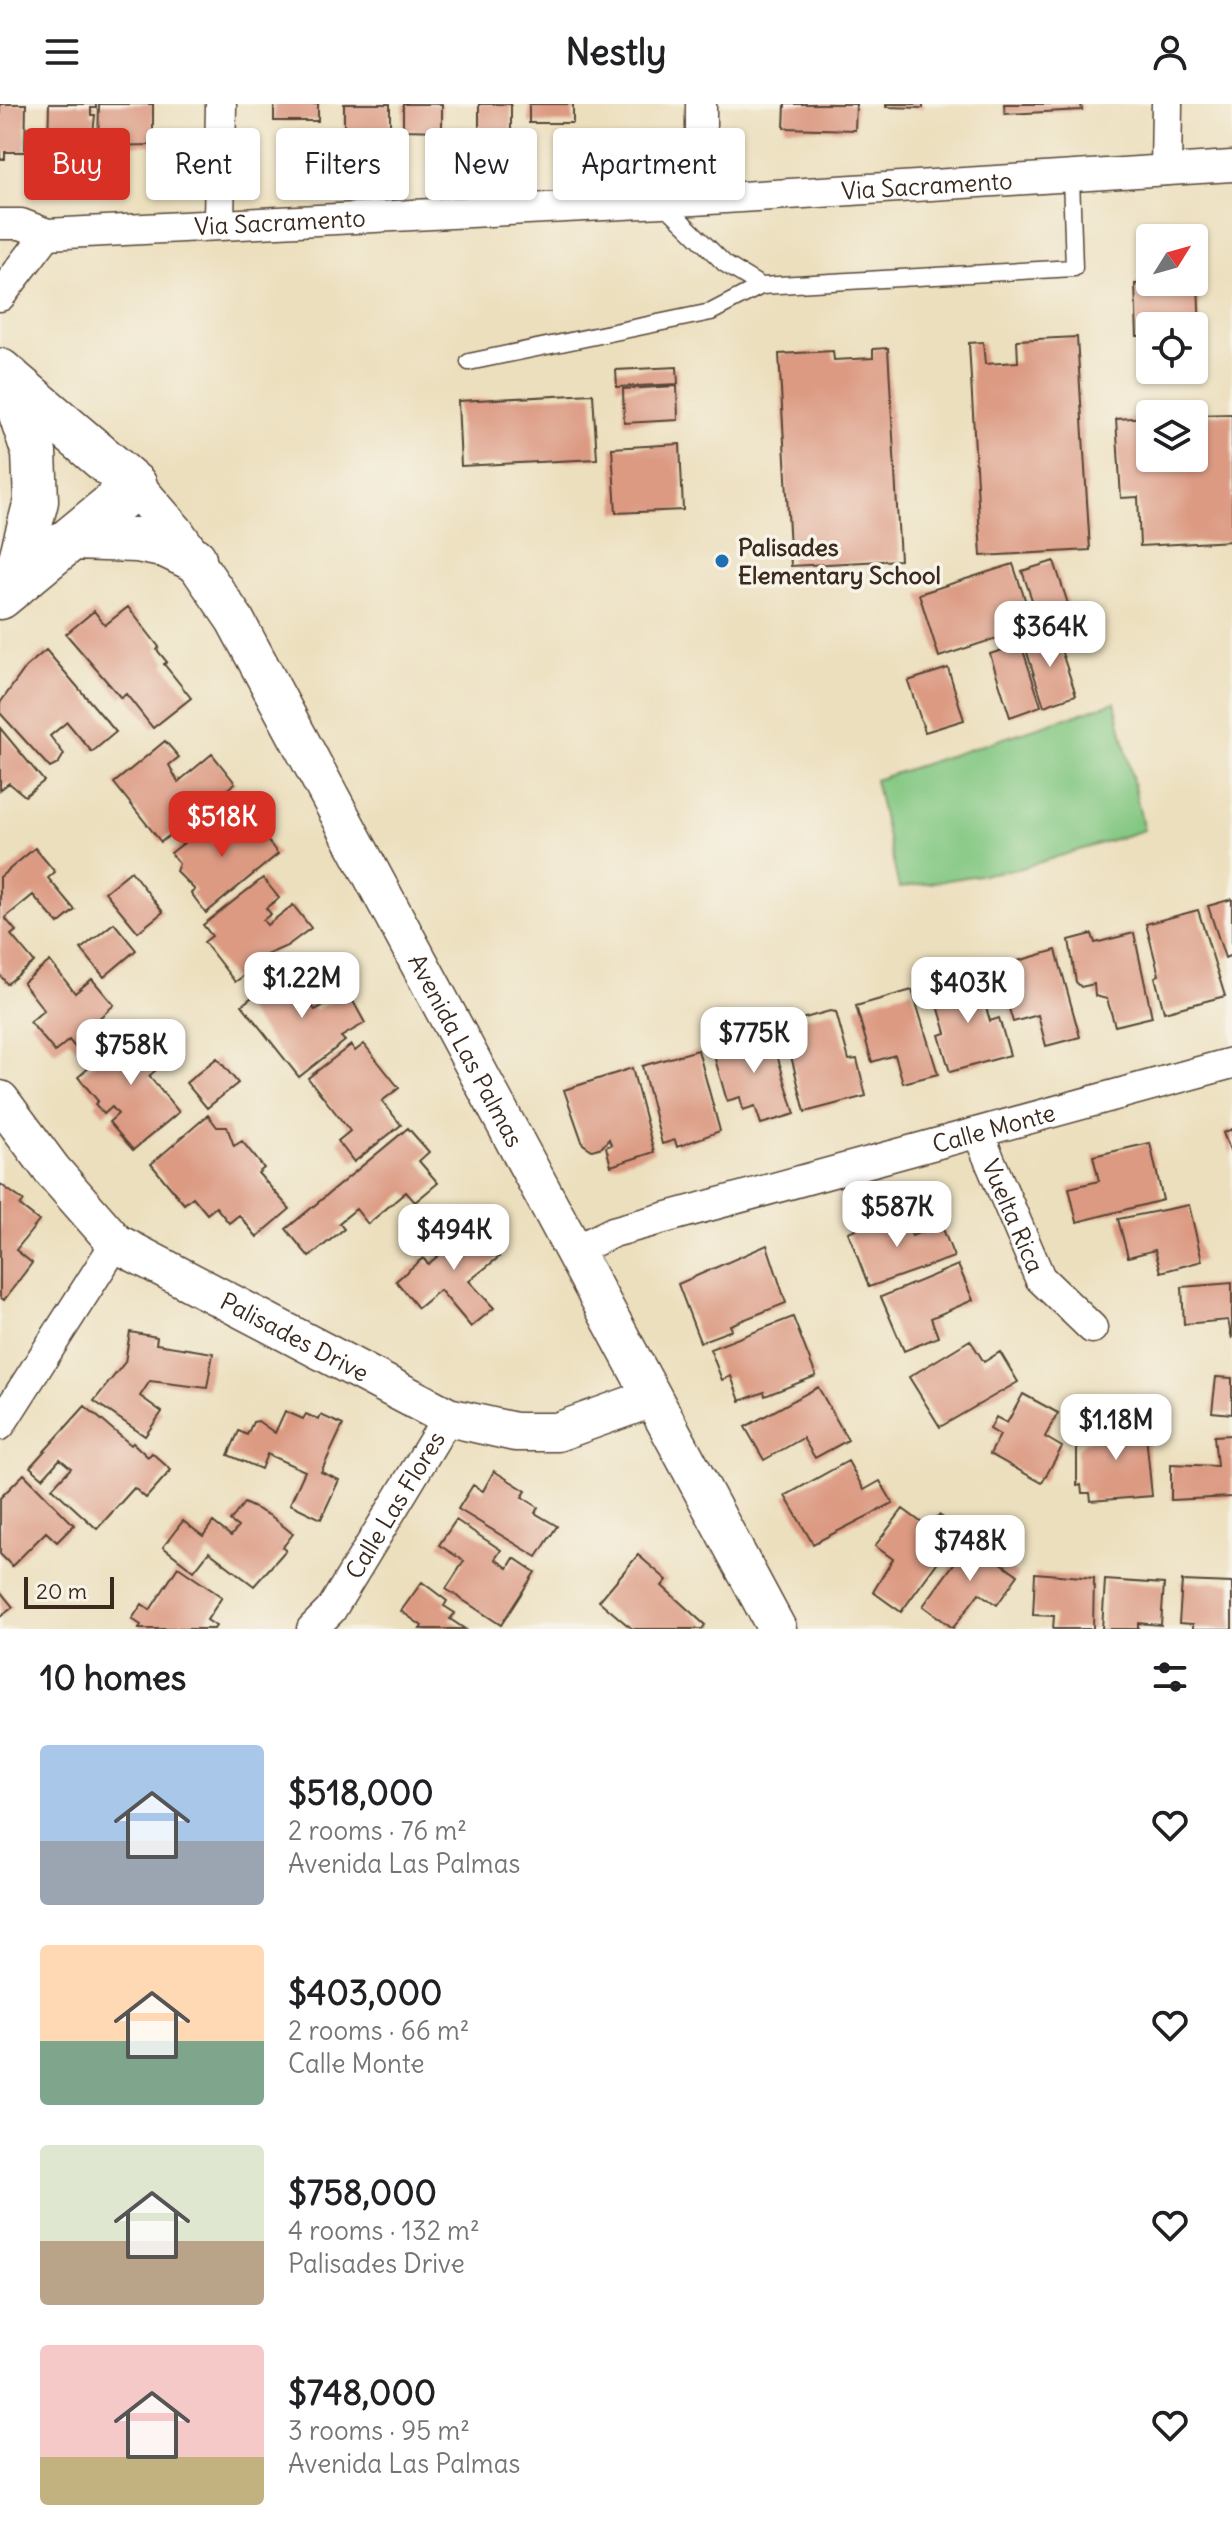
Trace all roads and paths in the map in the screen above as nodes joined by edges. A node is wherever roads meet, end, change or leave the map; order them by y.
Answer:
1 (221, 104) edge
2 (701, 104) edge
3 (1167, 104) edge
4 (701, 128) edge
5 (1232, 166) edge
6 (1166, 170) junction
7 (1071, 177) junction
8 (745, 196) edge
9 (688, 200) edge
10 (662, 202) junction
11 (0, 224) edge
12 (219, 224) junction
13 (47, 234) junction
14 (761, 286) junction
15 (0, 296) edge
16 (469, 362) dead end
17 (4, 374) edge
18 (135, 486) junction
19 (72, 538) junction
20 (194, 559) junction
21 (7, 591) edge
22 (1232, 1063) edge
23 (0, 1100) edge
24 (978, 1133) junction
25 (116, 1243) junction
26 (574, 1251) junction
27 (1092, 1328) dead end
28 (652, 1398) junction
29 (448, 1417) junction
30 (0, 1425) edge
31 (312, 1629) edge
32 (777, 1629) edge

1 - 12 street
2 - 4 street
3 - 6 street
5 - 6 street, Via Sacramento
6 - 7 street, Via Sacramento
7 - 8 street, Via Sacramento
7 - 14 lane
9 - 10 street, Via Sacramento
10 - 12 street, Via Sacramento
10 - 14 lane
11 - 13 street, Via Sacramento
12 - 13 street, Via Sacramento
13 - 15 street
14 - 16 lane
17 - 18 main road
17 - 21 main road
18 - 19 main road
18 - 20 street, Avenida Las Palmas
19 - 20 main road
19 - 21 main road
20 - 26 street, Avenida Las Palmas
22 - 24 street, Calle Monte
23 - 25 street, Palisades Drive
24 - 26 street, Calle Monte
24 - 27 street, Vuelta Rica
25 - 29 street, Palisades Drive
25 - 30 street
26 - 28 street, Avenida Las Palmas
28 - 29 street, Palisades Drive
28 - 32 street, Avenida Las Palmas
29 - 31 street, Calle Las Flores

